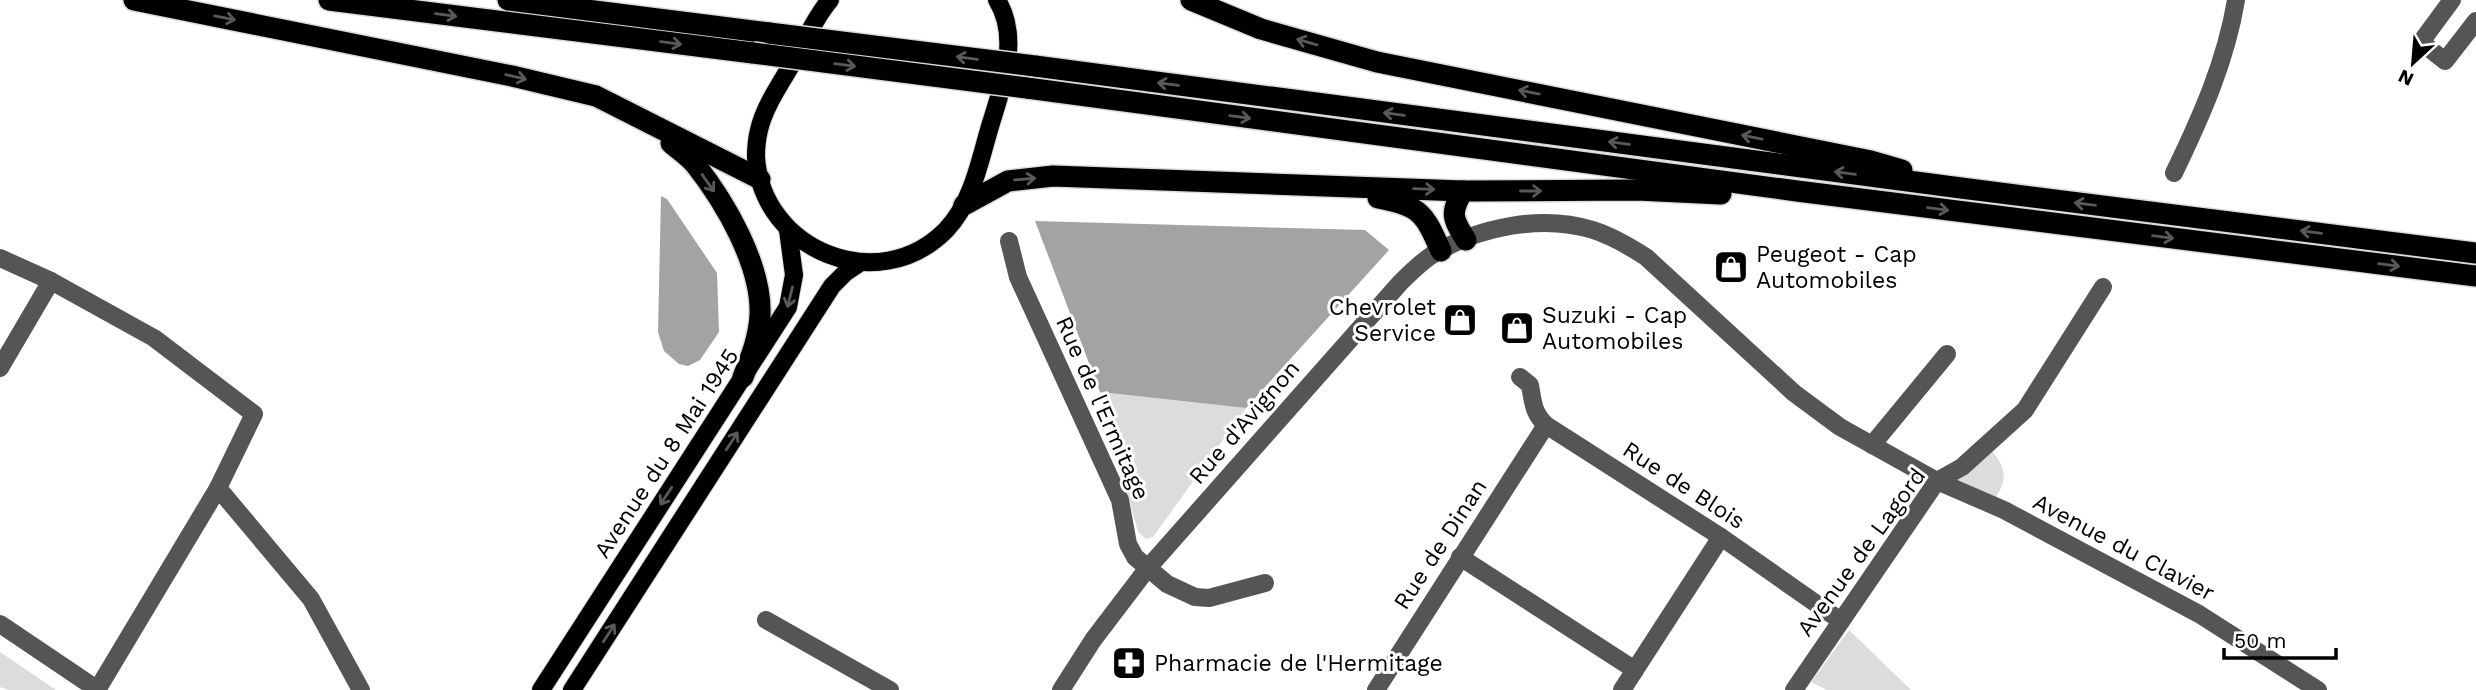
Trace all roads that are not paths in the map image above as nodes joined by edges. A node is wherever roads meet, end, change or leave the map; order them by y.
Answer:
1 (134, 0) edge
2 (329, 0) edge
3 (508, 0) edge
4 (830, 0) edge
5 (997, 0) edge
6 (1191, 0) edge
7 (2236, 0) edge
8 (2452, 0) edge
9 (2476, 21) edge
10 (642, 119) junction
11 (2174, 173) dead end
12 (760, 178) junction
13 (1318, 186) junction
14 (1961, 188) junction
15 (1463, 191) junction
16 (1797, 191) junction
17 (964, 205) junction
18 (788, 230) junction
19 (1466, 240) junction
20 (1009, 241) dead end
21 (1441, 251) junction
22 (2476, 253) edge
23 (0, 258) edge
24 (861, 262) junction
25 (2476, 276) edge
26 (51, 281) junction
27 (2103, 287) dead end
28 (1947, 354) dead end
29 (0, 368) edge
30 (743, 377) junction
31 (1520, 377) dead end
32 (1546, 425) junction
33 (1872, 445) junction
34 (1937, 481) junction
35 (218, 488) junction
36 (1721, 537) junction
37 (1460, 557) junction
38 (1147, 569) junction
39 (1265, 583) dead end
40 (766, 620) dead end
41 (1840, 621) junction
42 (0, 624) edge
43 (1635, 670) junction
44 (1801, 688) edge
45 (97, 690) edge
46 (361, 690) edge
47 (541, 690) edge
48 (572, 690) edge
49 (890, 690) edge
50 (1061, 690) edge
51 (1376, 690) edge
52 (1622, 690) edge
53 (2318, 690) edge

1 -> 10 highway
2 -> 16 highway, bridge
14 -> 3 highway, bridge
4 - 12 main road, Avenue du 8 Mai 1945
5 - 17 main road, Avenue du 8 Mai 1945
14 -> 6 highway
7 - 11 street
8 - 9 street
10 - 12 highway
10 -> 30 highway
12 - 18 main road, Avenue du 8 Mai 1945
13 -> 15 highway
17 -> 13 highway
13 - 21 highway
22 -> 14 highway
15 -> 16 highway
15 - 19 highway
16 -> 25 highway
17 - 24 main road, Avenue du 8 Mai 1945
18 - 24 main road, Avenue du 8 Mai 1945
18 -> 30 main road, Avenue du 8 Mai 1945
19 - 21 street, Rue d'Avignon
19 - 33 street, Rue d'Avignon
20 - 38 street, Rue de l'Ermitage
21 - 38 street, Rue d'Avignon
23 - 26 street
48 -> 24 main road
26 - 29 street
26 - 35 street
27 - 34 street, Avenue de Lagord
28 - 33 street
30 -> 47 main road, Avenue du 8 Mai 1945
31 - 32 street
32 - 36 street, Rue de Blois
32 - 37 street, Rue de Dinan
33 - 34 street, Rue d'Avignon
34 - 41 street, Avenue de Lagord
34 - 53 street, Avenue du Clavier
35 - 45 street
35 - 46 street
36 - 41 street, Rue de Blois
36 - 43 street
37 - 43 street
37 - 51 street, Rue de Dinan
38 - 39 street
38 - 50 street
40 - 49 street
41 - 44 street, Avenue de Lagord
42 - 45 street
43 - 52 street

